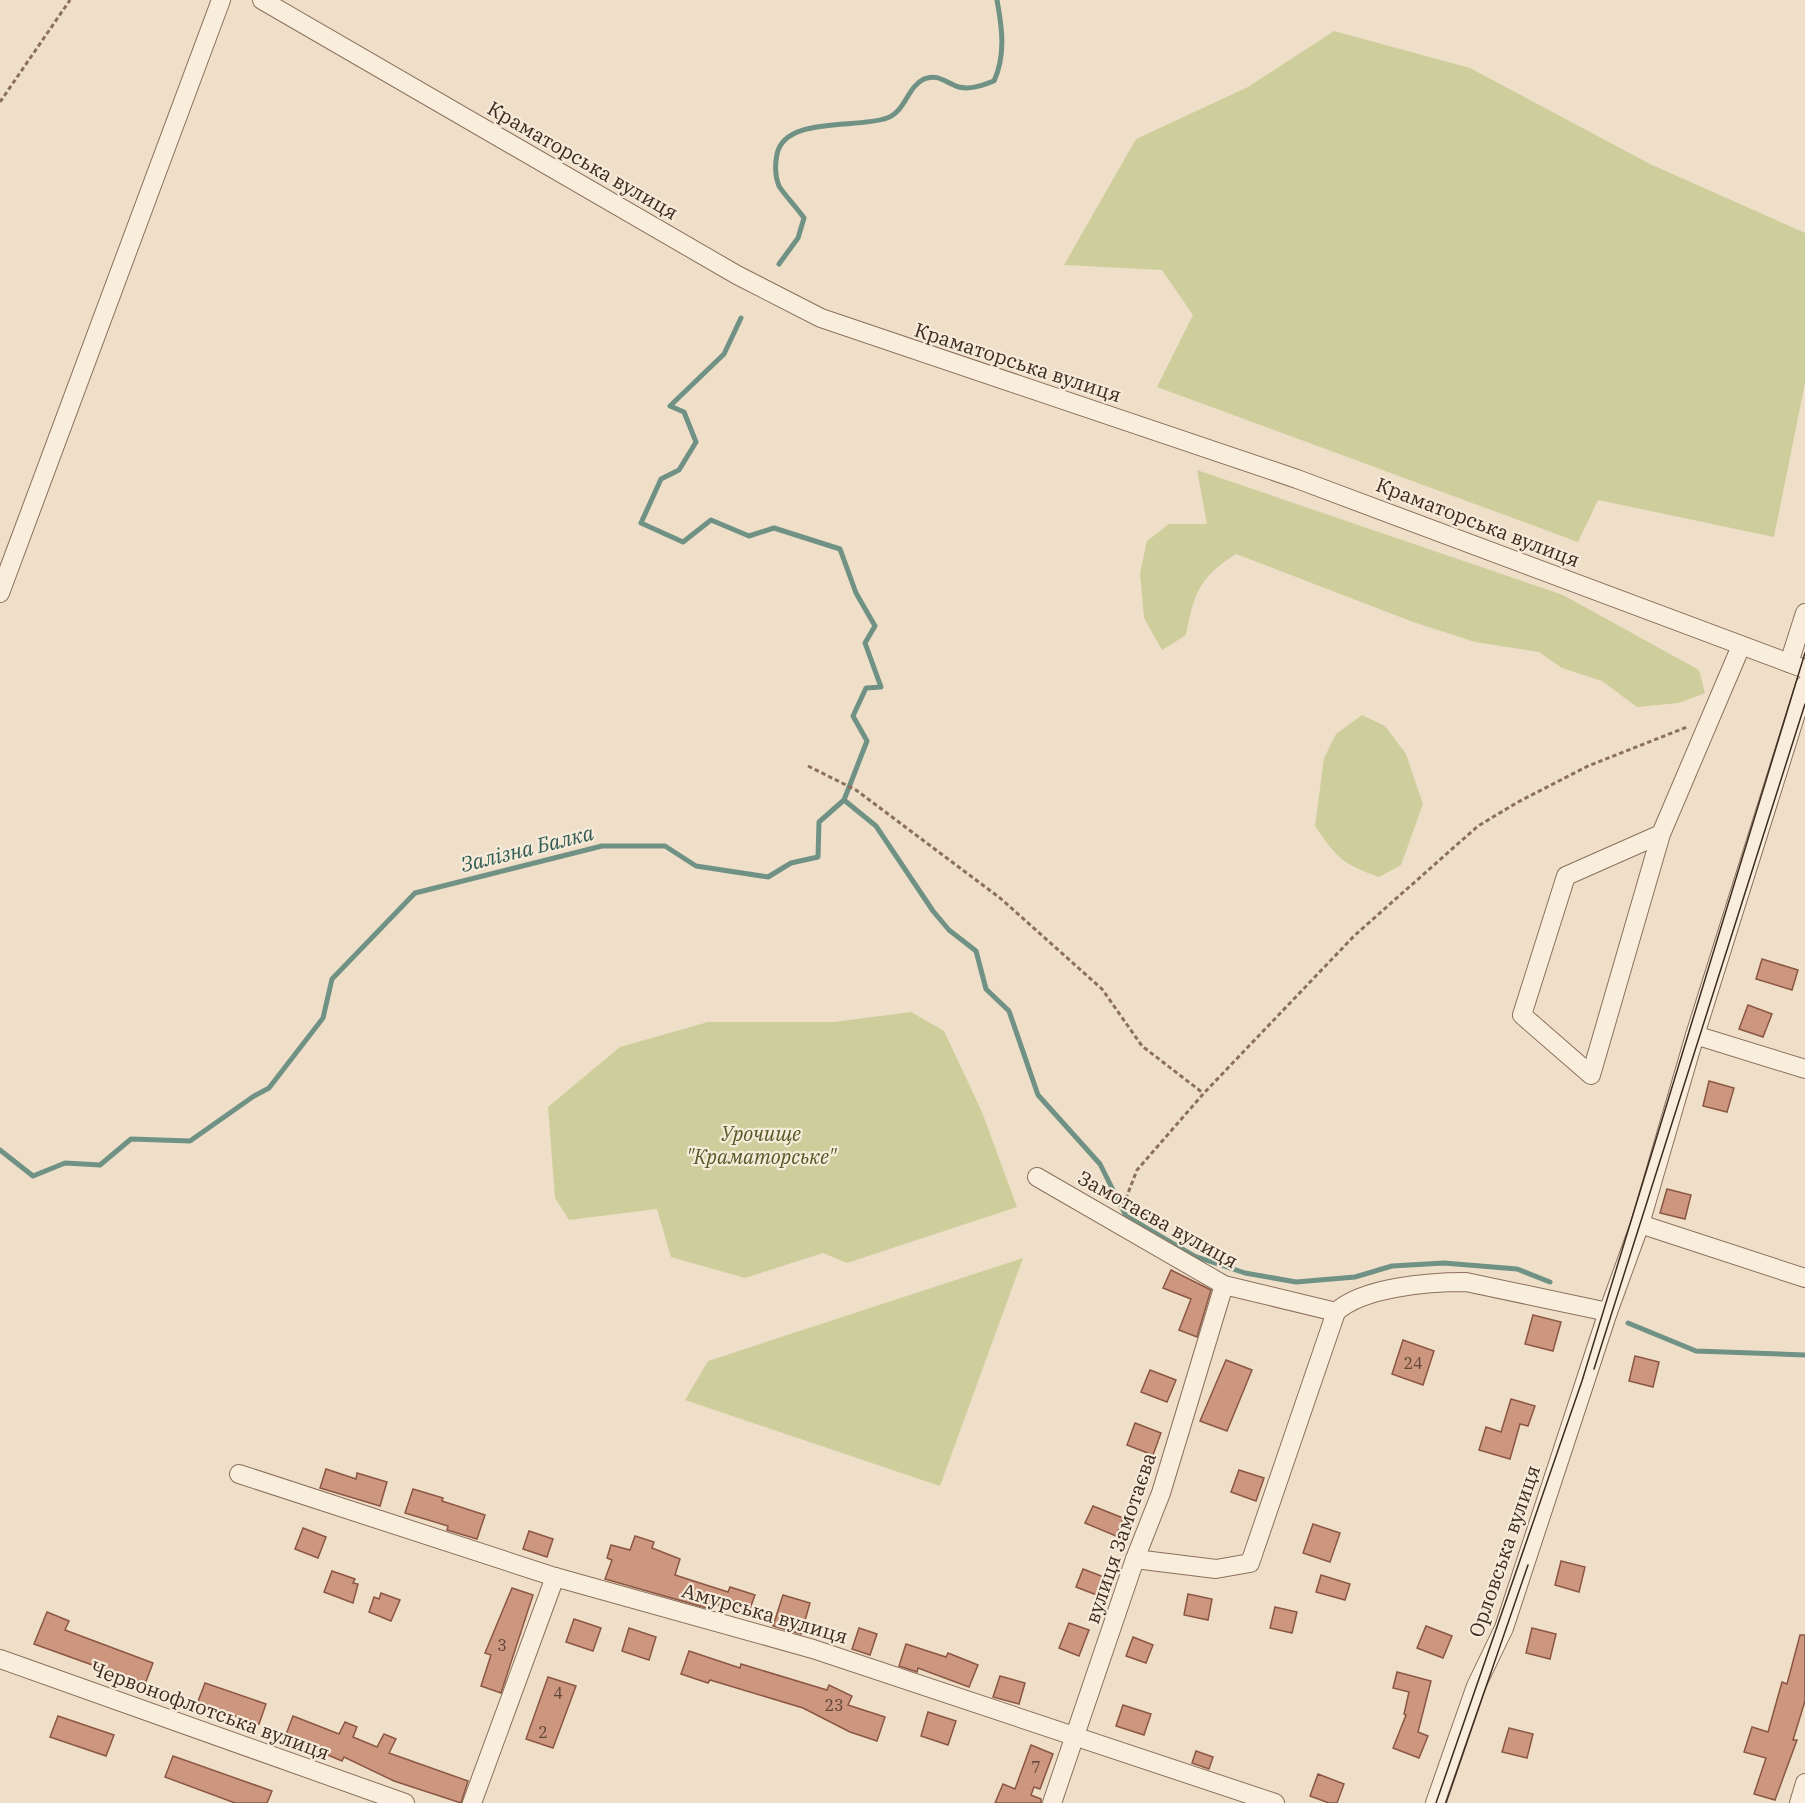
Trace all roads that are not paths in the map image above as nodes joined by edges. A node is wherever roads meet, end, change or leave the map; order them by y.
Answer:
1 (221, 0) edge
2 (262, 0) edge
3 (0, 593) edge
4 (1805, 613) edge
5 (1742, 646) junction
6 (1797, 666) edge
7 (1805, 685) edge
8 (1661, 834) junction
9 (1695, 1035) junction
10 (1805, 1069) edge
11 (1037, 1177) dead end
12 (1640, 1224) junction
13 (1805, 1278) edge
14 (1224, 1286) junction
15 (1336, 1312) junction
16 (1608, 1312) junction
17 (239, 1474) dead end
18 (1135, 1559) junction
19 (555, 1577) junction
20 (0, 1659) edge
21 (1075, 1738) junction
22 (1805, 1784) edge
23 (405, 1803) edge
24 (472, 1803) edge
25 (1052, 1803) edge
26 (1275, 1803) edge
27 (1435, 1803) edge
28 (1799, 1803) edge

1 - 3 street
2 - 5 street, Краматорська вулиця
4 - 6 street
5 - 6 street, Краматорська вулиця
5 - 8 street
7 - 9 street, Орловська вулиця
8 - 8 street
9 - 10 street
9 - 12 street, Орловська вулиця
11 - 14 street, Замотаєва вулиця
12 - 13 street
12 - 16 street, Орловська вулиця
14 - 15 street, Замотаєва вулиця
14 - 18 street, вулиця Замотаєва
15 - 16 street
15 - 18 street
16 - 27 street, Орловська вулиця
17 - 19 street, Амурська вулиця
18 - 21 street, вулиця Замотаєва
19 - 21 street, Амурська вулиця
19 - 24 street
20 - 23 street, Червонофлотська вулиця
21 - 25 street, вулиця Замотаєва
21 - 26 street, Амурська вулиця
22 - 28 street

